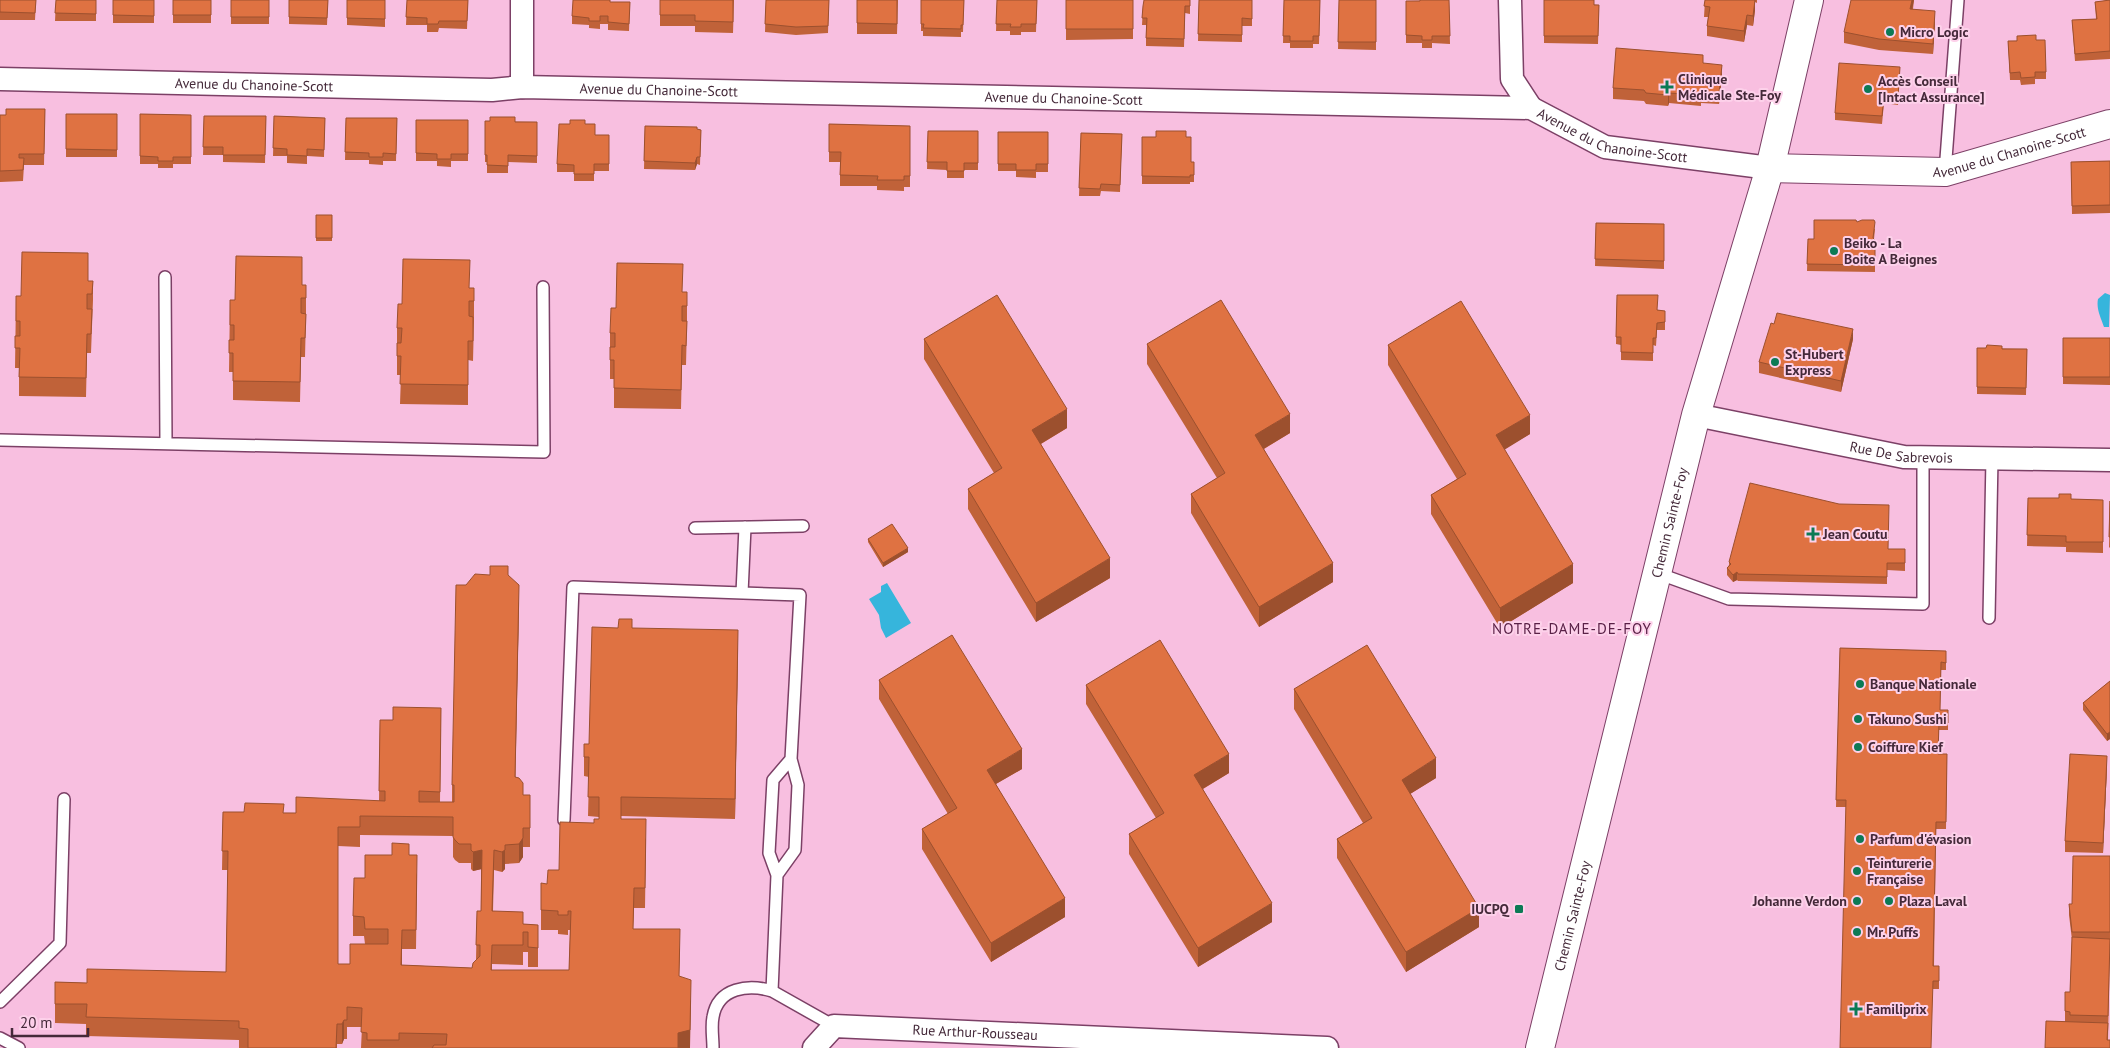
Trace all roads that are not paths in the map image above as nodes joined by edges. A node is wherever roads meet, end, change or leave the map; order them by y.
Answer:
1 (522, 0) edge
2 (1510, 0) edge
3 (1809, 0) edge
4 (1958, 0) edge
5 (0, 79) edge
6 (522, 87) junction
7 (1531, 108) junction
8 (2110, 124) edge
9 (1770, 168) junction
10 (1945, 172) junction
11 (165, 277) dead end
12 (543, 287) dead end
13 (1696, 415) junction
14 (0, 440) edge
15 (166, 444) junction
16 (1923, 458) junction
17 (1992, 458) junction
18 (2110, 460) edge
19 (803, 526) dead end
20 (695, 528) dead end
21 (745, 528) junction
22 (1657, 574) junction
23 (742, 593) junction
24 (1989, 618) dead end
25 (790, 759) junction
26 (64, 799) dead end
27 (564, 820) edge
28 (777, 875) junction
29 (772, 991) junction
30 (0, 1002) edge
31 (834, 1026) junction
32 (0, 1038) edge
33 (19, 1048) edge
34 (713, 1048) edge
35 (814, 1048) edge
36 (1327, 1048) edge
37 (1540, 1048) edge

1 - 6 street
2 - 7 street
3 - 9 main road, Chemin Sainte-Foy
4 - 10 lane
5 - 6 street, Avenue du Chanoine-Scott
6 - 7 street, Avenue du Chanoine-Scott
7 - 9 street, Avenue du Chanoine-Scott
8 - 10 main road, Avenue du Chanoine-Scott
9 - 10 main road, Avenue du Chanoine-Scott
9 - 13 main road, Chemin Sainte-Foy
11 - 15 lane
12 - 15 lane
13 - 16 street, Rue De Sabrevois
13 - 22 main road, Chemin Sainte-Foy
14 - 15 lane
16 - 17 street, Rue De Sabrevois
16 - 22 lane
17 - 18 street, Rue De Sabrevois
17 - 24 lane
19 - 21 lane
20 - 21 lane
21 - 23 lane
22 - 37 main road, Chemin Sainte-Foy
23 - 25 lane
23 - 27 lane
25 - 28 lane
25 - 28 lane
26 - 30 lane
28 - 29 lane
29 - 31 lane
29 - 34 lane
31 - 35 street
31 - 36 street, Rue Arthur-Rousseau
32 - 33 lane

